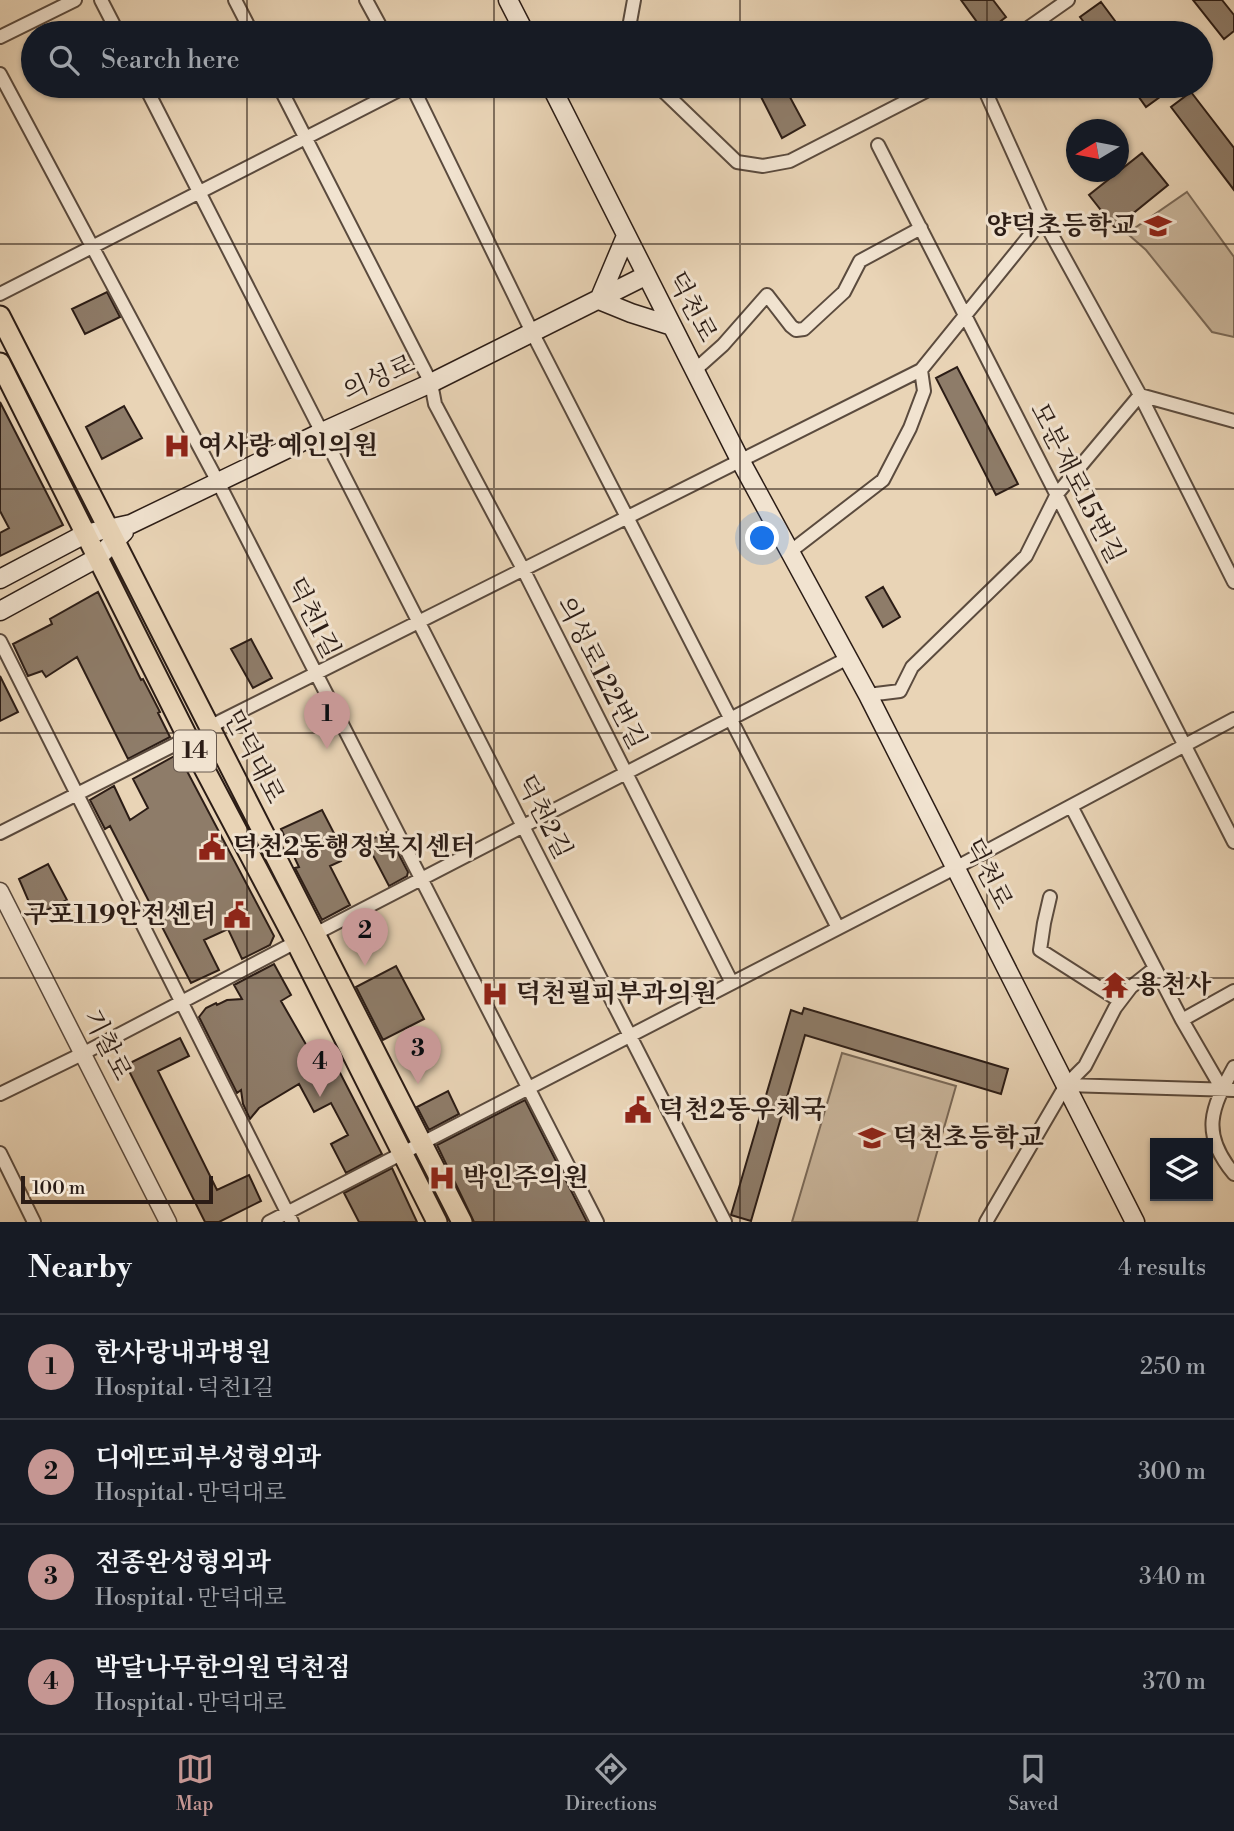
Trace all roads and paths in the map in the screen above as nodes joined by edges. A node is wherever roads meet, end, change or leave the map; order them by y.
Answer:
1 (75, 0) edge
2 (101, 0) edge
3 (235, 0) edge
4 (366, 0) edge
5 (508, 0) edge
6 (635, 0) edge
7 (1068, 0) edge
8 (32, 21) edge
9 (112, 21) edge
10 (246, 21) edge
11 (377, 21) edge
12 (519, 21) edge
13 (631, 21) edge
14 (1038, 21) edge
15 (21, 27) edge
16 (0, 37) edge
17 (0, 74) edge
18 (151, 98) edge
19 (285, 98) edge
20 (383, 98) edge
21 (418, 98) edge
22 (559, 98) edge
23 (670, 98) edge
24 (913, 98) edge
25 (988, 98) edge
26 (306, 137) junction
27 (878, 145) dead end
28 (200, 192) junction
29 (1043, 219) junction
30 (920, 228) junction
31 (626, 236) junction
32 (93, 246) junction
33 (645, 276) junction
34 (0, 294) edge
35 (599, 300) junction
36 (966, 313) junction
37 (0, 316) edge
38 (672, 326) junction
39 (533, 334) junction
40 (0, 363) edge
41 (695, 370) junction
42 (921, 370) junction
43 (431, 383) junction
44 (1140, 395) junction
45 (1234, 421) edge
46 (322, 432) junction
47 (740, 460) junction
48 (218, 482) junction
49 (1057, 494) junction
50 (626, 516) junction
51 (85, 534) junction
52 (113, 534) junction
53 (791, 551) junction
54 (97, 558) junction
55 (23, 567) junction
56 (523, 569) junction
57 (0, 579) edge
58 (1234, 582) edge
59 (0, 586) edge
60 (33, 592) junction
61 (0, 611) edge
62 (419, 622) junction
63 (0, 641) edge
64 (848, 658) junction
65 (316, 673) junction
66 (867, 695) junction
67 (732, 718) junction
68 (1234, 719) edge
69 (209, 727) junction
70 (188, 738) junction
71 (1185, 745) junction
72 (626, 773) junction
73 (77, 794) junction
74 (1071, 806) junction
75 (523, 826) junction
76 (0, 833) edge
77 (1234, 842) edge
78 (955, 868) junction
79 (421, 878) junction
80 (0, 891) edge
81 (1050, 897) dead end
82 (838, 928) junction
83 (315, 934) junction
84 (296, 942) junction
85 (1155, 968) junction
86 (733, 983) junction
87 (1234, 991) edge
88 (1120, 1001) junction
89 (182, 1002) junction
90 (1182, 1020) junction
91 (630, 1036) junction
92 (84, 1053) junction
93 (1234, 1066) edge
94 (1066, 1085) junction
95 (529, 1088) junction
96 (1228, 1089) edge
97 (0, 1094) edge
98 (422, 1144) junction
99 (0, 1153) edge
100 (402, 1153) junction
101 (1234, 1174) edge
102 (290, 1218) edge
103 (34, 1222) edge
104 (168, 1222) edge
105 (269, 1222) edge
106 (437, 1222) edge
107 (462, 1222) edge
108 (597, 1222) edge
109 (724, 1222) edge
110 (986, 1222) edge
111 (1135, 1222) edge

1 - 8 street
2 - 9 street
3 - 10 street
4 - 11 street
5 - 12 main road
6 - 13 street
7 - 14 street
15 - 16 street
17 - 32 street, 덕천1길
18 - 28 street, 덕천2길
19 - 26 street, 의성로122번길
20 - 26 street
21 - 39 street
22 - 31 main road, 덕천로
23 - 24 street
25 - 29 street
26 - 28 street
26 - 43 street, 의성로122번길
27 - 30 street, 모분재로15번길
28 - 32 street
28 - 46 street, 덕천2길
29 - 36 street
29 - 44 street
30 - 36 street, 모분재로15번길
30 - 41 street
31 - 33 main road, 덕천로
31 - 35 main road
32 - 34 street
32 - 48 street, 덕천1길
33 - 35 main road, 의성로
33 - 38 main road, 덕천로
35 - 38 main road
35 - 39 main road, 의성로
36 - 42 street
36 - 49 street, 모분재로15번길
37 - 52 main road, 만덕대로
38 - 41 main road, 덕천로
39 - 43 main road, 의성로
39 - 50 street
40 - 51 main road, 만덕대로 / 14
41 - 47 main road, 덕천로
42 - 47 street
42 - 53 street
43 - 46 main road, 의성로
43 - 56 street, 의성로122번길
44 - 45 street
44 - 49 street
44 - 58 street
46 - 48 main road, 의성로
46 - 62 street, 덕천2길
47 - 50 street
47 - 53 main road, 덕천로
48 - 52 main road, 의성로
48 - 65 street, 덕천1길
49 - 66 street
49 - 71 street, 모분재로15번길
50 - 56 street
50 - 67 street
51 - 52 main road
51 - 54 main road, 만덕대로 / 14
51 - 55 main road
52 - 54 main road, 의성로
52 - 69 main road, 만덕대로
53 - 64 main road, 덕천로
54 - 60 main road, 의성로
54 - 70 main road, 만덕대로 / 14
55 - 57 main road
55 - 59 main road
55 - 60 main road
56 - 62 street
56 - 72 street, 의성로122번길
60 - 61 main road, 의성로
62 - 65 street
62 - 75 street, 덕천2길
63 - 73 street
64 - 66 main road, 덕천로
64 - 67 street
65 - 69 street
65 - 79 street, 덕천1길
66 - 78 main road, 덕천로
67 - 72 street
67 - 82 street
68 - 71 street
69 - 83 main road, 만덕대로
70 - 73 street
70 - 84 main road, 만덕대로 / 14
71 - 74 street
71 - 77 street, 모분재로15번길
72 - 75 street
72 - 86 street, 의성로122번길
73 - 76 street
73 - 89 street
74 - 78 street
74 - 85 street
75 - 79 street
75 - 91 street, 덕천2길
78 - 82 street
78 - 94 main road, 덕천로
79 - 83 street
79 - 95 street, 덕천1길
80 - 92 street, 기찰로
81 - 88 street
82 - 86 street
83 - 98 main road, 만덕대로
84 - 89 street
84 - 100 main road, 만덕대로 / 14
85 - 88 street
85 - 90 street
86 - 91 street
87 - 90 street
88 - 94 street
89 - 92 street
89 - 102 street
90 - 96 street
91 - 95 street
91 - 109 street, 덕천2길
92 - 97 street
92 - 104 street, 기찰로
93 - 96 street
94 - 96 street
94 - 110 street
94 - 111 main road, 덕천로
95 - 98 street
95 - 108 street, 덕천1길
96 - 101 street
98 - 100 street
98 - 107 main road, 만덕대로
99 - 103 street
100 - 102 street
100 - 106 main road, 만덕대로
102 - 105 street

